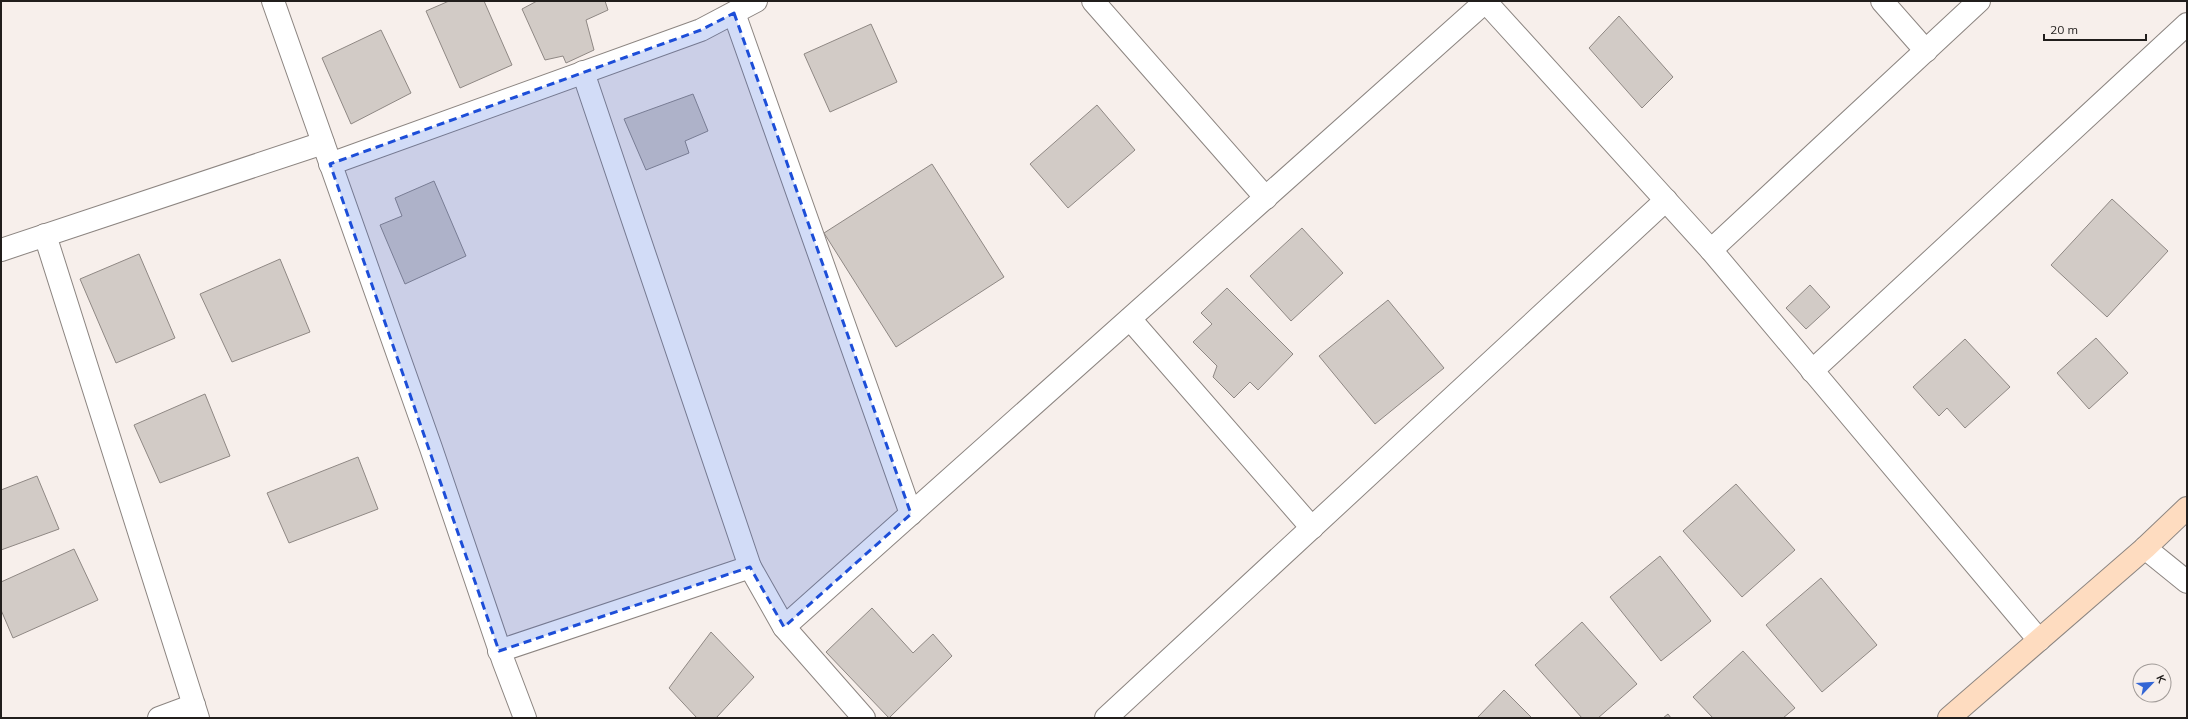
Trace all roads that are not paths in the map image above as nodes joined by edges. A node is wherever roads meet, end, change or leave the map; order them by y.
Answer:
1 (273, 1) edge
2 (756, 1) edge
3 (1092, 1) edge
4 (1486, 1) edge
5 (1882, 1) edge
6 (1979, 1) edge
7 (734, 13) junction
8 (2187, 24) edge
9 (1926, 51) junction
10 (583, 72) junction
11 (323, 143) junction
12 (330, 164) junction
13 (1266, 198) junction
14 (1666, 200) junction
15 (45, 235) junction
16 (1, 250) edge
17 (1711, 250) junction
18 (1130, 319) junction
19 (1812, 371) junction
20 (2187, 508) edge
21 (911, 514) junction
22 (1312, 528) junction
23 (2145, 548) junction
24 (750, 567) junction
25 (2187, 582) edge
26 (784, 627) junction
27 (2038, 640) junction
28 (499, 650) junction
29 (196, 712) edge
30 (159, 718) edge
31 (525, 718) edge
32 (864, 718) edge
33 (1106, 718) edge
34 (1949, 718) edge

1 - 11 street
2 - 7 street
3 - 13 street
4 - 13 street
4 - 14 street
5 - 9 street
6 - 9 street
7 - 10 street
7 - 21 street
8 - 19 street
9 - 17 street
10 - 12 street
10 - 24 street
11 - 12 street
11 - 15 street
12 - 28 street
13 - 18 street
14 - 17 street
14 - 22 street
15 - 16 street
15 - 29 street
17 - 19 street
18 - 21 street
18 - 22 street
19 - 27 street
20 - 23 street
21 - 26 street
22 - 33 street
23 - 25 street
23 - 27 street
24 - 26 street
24 - 28 street
26 - 32 street
27 - 34 street
28 - 31 street
29 - 30 street

